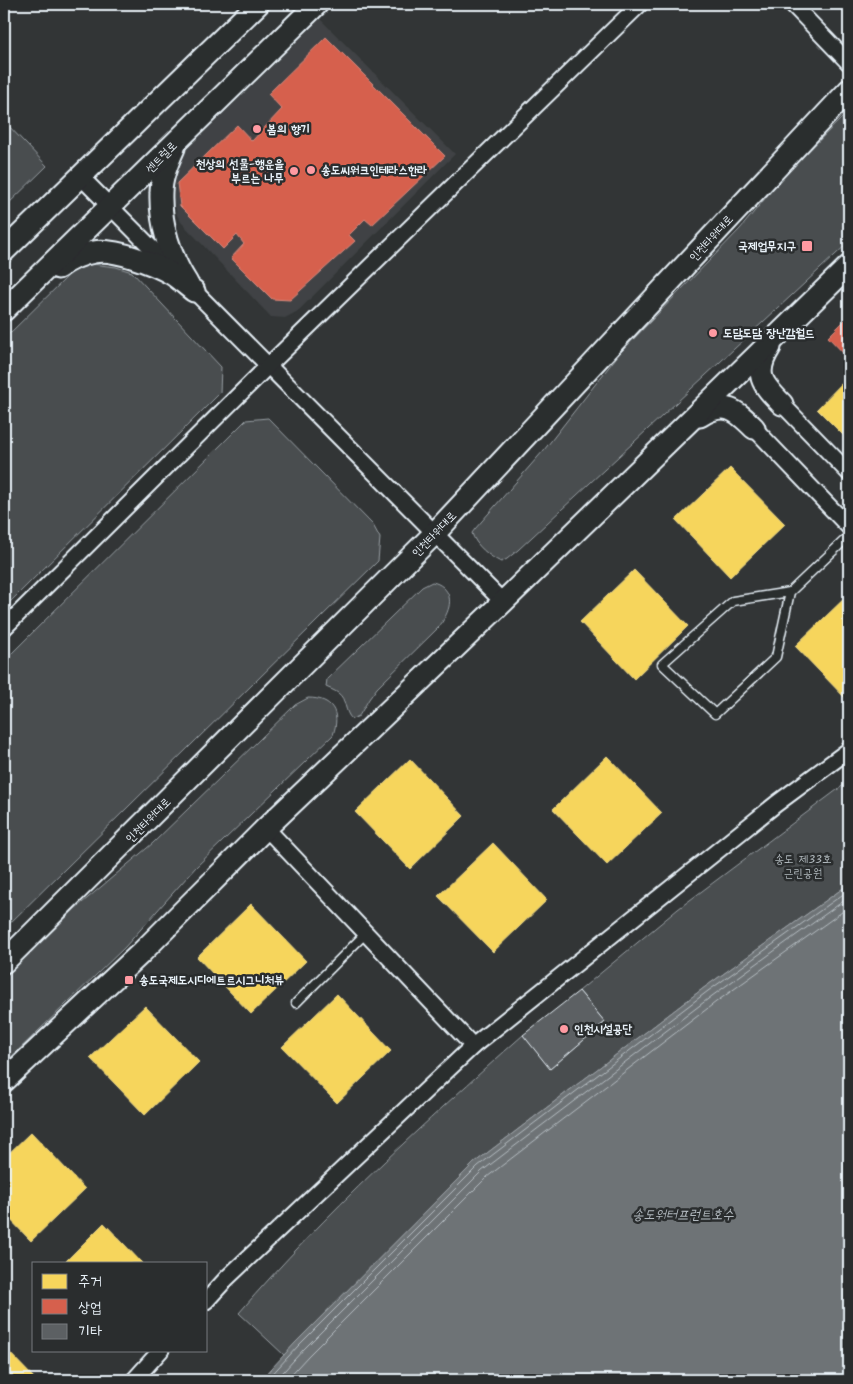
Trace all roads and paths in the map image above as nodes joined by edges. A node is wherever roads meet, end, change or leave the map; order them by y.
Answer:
1 (258, 4) edge
2 (317, 4) edge
3 (640, 4) edge
4 (792, 4) edge
5 (849, 63) edge
6 (849, 90) edge
7 (185, 133) junction
8 (80, 176) junction
9 (110, 207) junction
10 (4, 250) edge
11 (849, 266) edge
12 (191, 288) junction
13 (10, 303) edge
14 (773, 340) junction
15 (268, 366) junction
16 (782, 404) joint
17 (688, 425) junction
18 (754, 428) joint
19 (849, 473) edge
20 (849, 527) edge
21 (434, 534) junction
22 (849, 536) edge
23 (790, 592) junction
24 (504, 602) junction
25 (4, 628) edge
26 (849, 750) edge
27 (266, 828) junction
28 (366, 933) junction
29 (33, 934) junction
30 (4, 950) edge
31 (4, 962) edge
32 (296, 1003) dead end
33 (473, 1046) junction
34 (4, 1081) edge
35 (208, 1299) edge
36 (159, 1352) edge
37 (134, 1380) edge

1 - 8 main road
2 - 7 main road, 센트럴로
3 - 15 street
4 - 5 street
6 - 21 main road, 인천타워대로
7 - 9 main road, 센트럴로
7 - 12 main road
8 - 9 street
8 - 10 main road
9 - 12 street
9 - 13 main road, 센트럴로
11 - 14 main road
12 - 13 main road
12 - 15 street
14 - 16 main road
14 - 17 main road
15 - 21 street
15 - 25 street
16 - 19 street
17 - 18 main road
17 - 24 main road
18 - 20 street
21 - 24 street
21 - 29 main road, 인천타워대로
22 - 23 lane
23 - 23 lane
24 - 27 main road
26 - 33 street
27 - 28 street
27 - 34 main road
28 - 32 lane
28 - 33 street
29 - 30 street
29 - 31 main road, 인천타워대로
33 - 35 street
36 - 37 street

